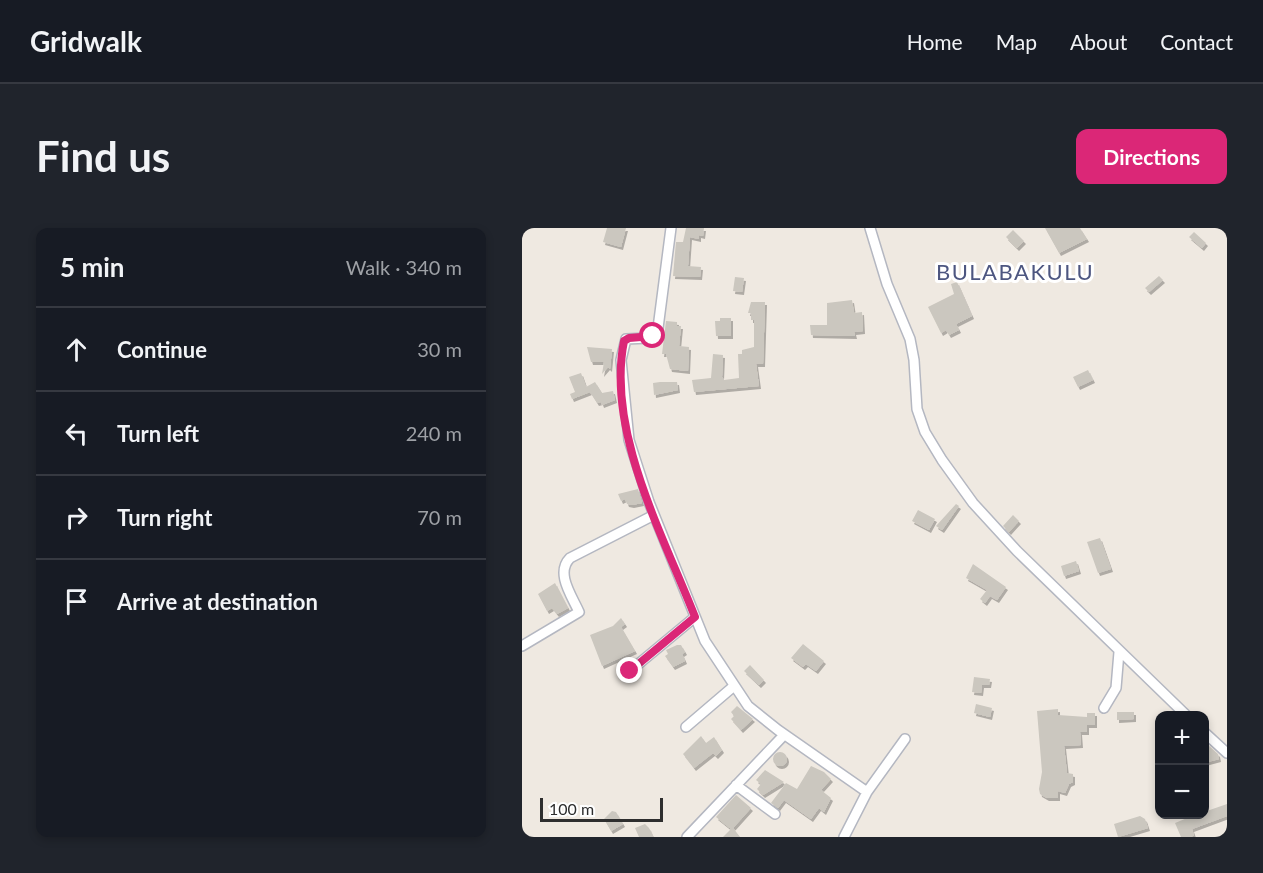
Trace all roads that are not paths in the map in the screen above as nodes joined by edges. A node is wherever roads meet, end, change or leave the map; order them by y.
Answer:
1 (671, 228) edge
2 (870, 228) edge
3 (654, 515) junction
4 (695, 617) junction
5 (522, 646) edge
6 (1119, 652) junction
7 (630, 671) dead end
8 (734, 686) junction
9 (1104, 708) dead end
10 (1182, 711) edge
11 (686, 727) dead end
12 (784, 735) junction
13 (1209, 737) edge
14 (904, 739) dead end
15 (1227, 753) edge
16 (736, 785) junction
17 (867, 792) junction
18 (775, 814) dead end
19 (687, 837) edge
20 (844, 837) edge

1 - 3 street
2 - 6 street
3 - 4 street
3 - 5 street
4 - 7 street
4 - 8 street
6 - 9 street
6 - 10 street
8 - 11 street
8 - 12 street
12 - 16 street
12 - 17 street
13 - 15 street
14 - 17 street
16 - 18 street
16 - 19 street
17 - 20 street

